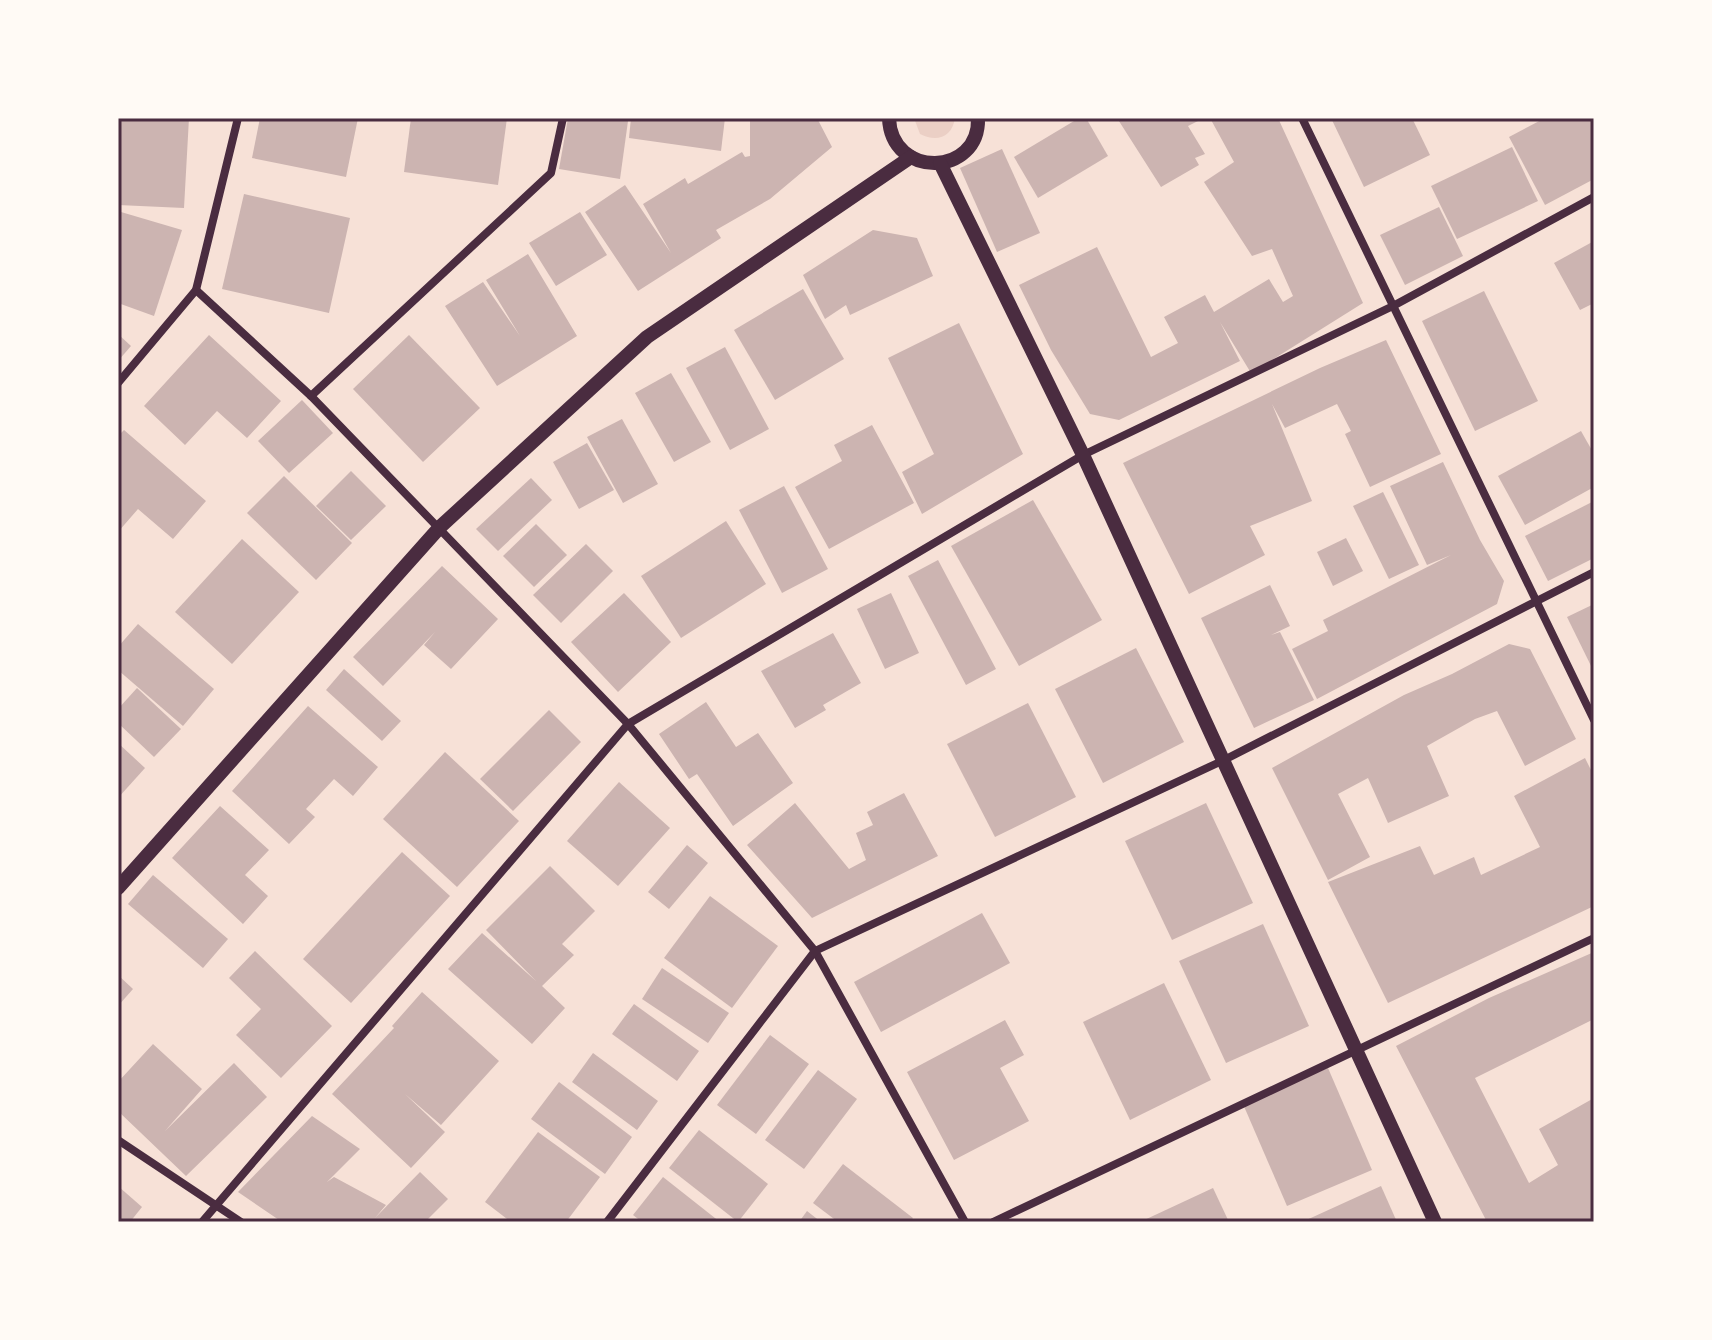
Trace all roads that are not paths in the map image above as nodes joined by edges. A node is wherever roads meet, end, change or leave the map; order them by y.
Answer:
1 (238, 118) edge
2 (563, 118) edge
3 (889, 118) edge
4 (1302, 118) edge
5 (982, 120) edge
6 (911, 157) junction
7 (940, 163) junction
8 (1594, 197) edge
9 (196, 290) junction
10 (1393, 306) junction
11 (118, 383) edge
12 (311, 396) junction
13 (1083, 455) junction
14 (440, 527) junction
15 (1594, 572) edge
16 (1537, 602) junction
17 (1594, 720) edge
18 (628, 724) junction
19 (1222, 761) junction
20 (118, 888) edge
21 (1594, 938) edge
22 (815, 951) junction
23 (1357, 1049) junction
24 (118, 1140) edge
25 (216, 1207) junction
26 (202, 1222) edge
27 (241, 1222) edge
28 (607, 1222) edge
29 (965, 1222) edge
30 (993, 1222) edge
31 (1435, 1222) edge

1 - 9 street
2 - 12 street
3 - 6 street
4 - 10 street
5 - 7 street
6 - 7 street
6 - 14 street
7 - 13 street
8 - 10 street
9 - 11 street
9 - 12 street
10 - 13 street
10 - 16 street
12 - 14 street
13 - 18 street
13 - 19 street
14 - 18 street
14 - 20 street
15 - 16 street
16 - 17 street
16 - 19 street
18 - 22 street
18 - 25 street
19 - 22 street
19 - 23 street
21 - 23 street
22 - 28 street
22 - 29 street
23 - 30 street
23 - 31 street
24 - 25 street
25 - 26 street
25 - 27 street

